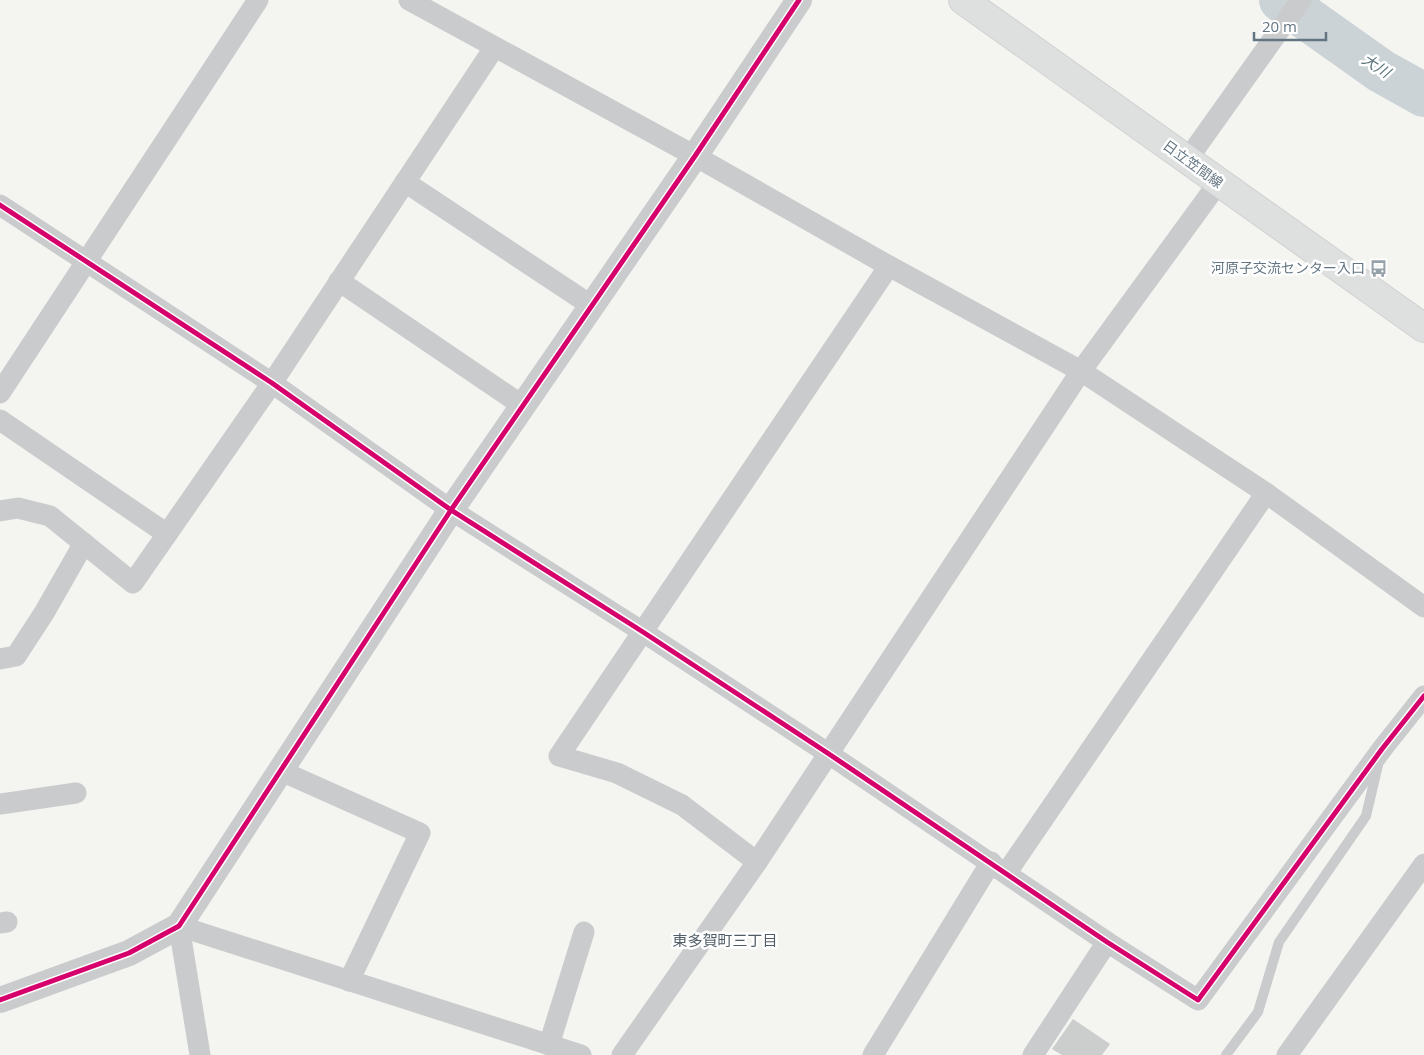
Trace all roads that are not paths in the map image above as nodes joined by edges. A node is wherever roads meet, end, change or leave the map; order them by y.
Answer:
1 (258, 0) edge
2 (409, 0) edge
3 (800, 0) edge
4 (963, 0) edge
5 (1301, 0) edge
6 (494, 48) junction
7 (695, 156) junction
8 (1187, 160) junction
9 (405, 182) junction
10 (1219, 182) junction
11 (0, 205) edge
12 (86, 262) junction
13 (889, 266) junction
14 (339, 281) junction
15 (592, 306) junction
16 (1424, 328) edge
17 (1081, 371) junction
18 (272, 383) junction
19 (0, 393) edge
20 (523, 406) junction
21 (0, 420) edge
22 (1266, 493) junction
23 (451, 510) junction
24 (0, 511) edge
25 (167, 534) junction
26 (84, 543) junction
27 (1424, 607) edge
28 (644, 632) junction
29 (0, 659) edge
30 (1424, 696) edge
31 (1382, 749) junction
32 (829, 754) junction
33 (281, 771) junction
34 (76, 792) dead end
35 (0, 804) edge
36 (757, 862) junction
37 (1424, 864) edge
38 (999, 867) junction
39 (179, 926) junction
40 (584, 932) dead end
41 (1107, 942) junction
42 (349, 981) junction
43 (0, 1000) edge
44 (549, 1045) junction
45 (200, 1055) edge
46 (581, 1055) edge
47 (622, 1055) edge
48 (873, 1055) edge
49 (1032, 1055) edge
50 (1226, 1055) edge
51 (1287, 1055) edge

1 - 12 street
2 - 6 street
3 - 7 street
4 - 8 main road, 日立笠間線
5 - 8 street
6 - 7 street
6 - 9 street
7 - 13 street
7 - 15 street
8 - 10 main road, 日立笠間線
9 - 14 street
9 - 15 street
10 - 16 main road, 日立笠間線
10 - 17 street
11 - 12 street
12 - 18 street
12 - 19 street
13 - 17 street
13 - 28 street
14 - 18 street
14 - 20 street
15 - 20 street
17 - 22 street
17 - 32 street
18 - 23 street
18 - 25 street
20 - 23 street
21 - 25 street
22 - 27 street
22 - 38 street
23 - 28 street
23 - 33 street
24 - 26 street
25 - 26 street
26 - 29 street
28 - 32 street
28 - 36 street
30 - 31 street
31 - 41 street
31 - 50 lane
32 - 36 street
32 - 38 street
33 - 39 street
33 - 42 street
34 - 35 street
36 - 47 street
37 - 51 street
38 - 41 street
38 - 48 street
39 - 42 street
39 - 43 street
39 - 45 street
40 - 44 street
41 - 49 street
42 - 44 street
44 - 46 street

